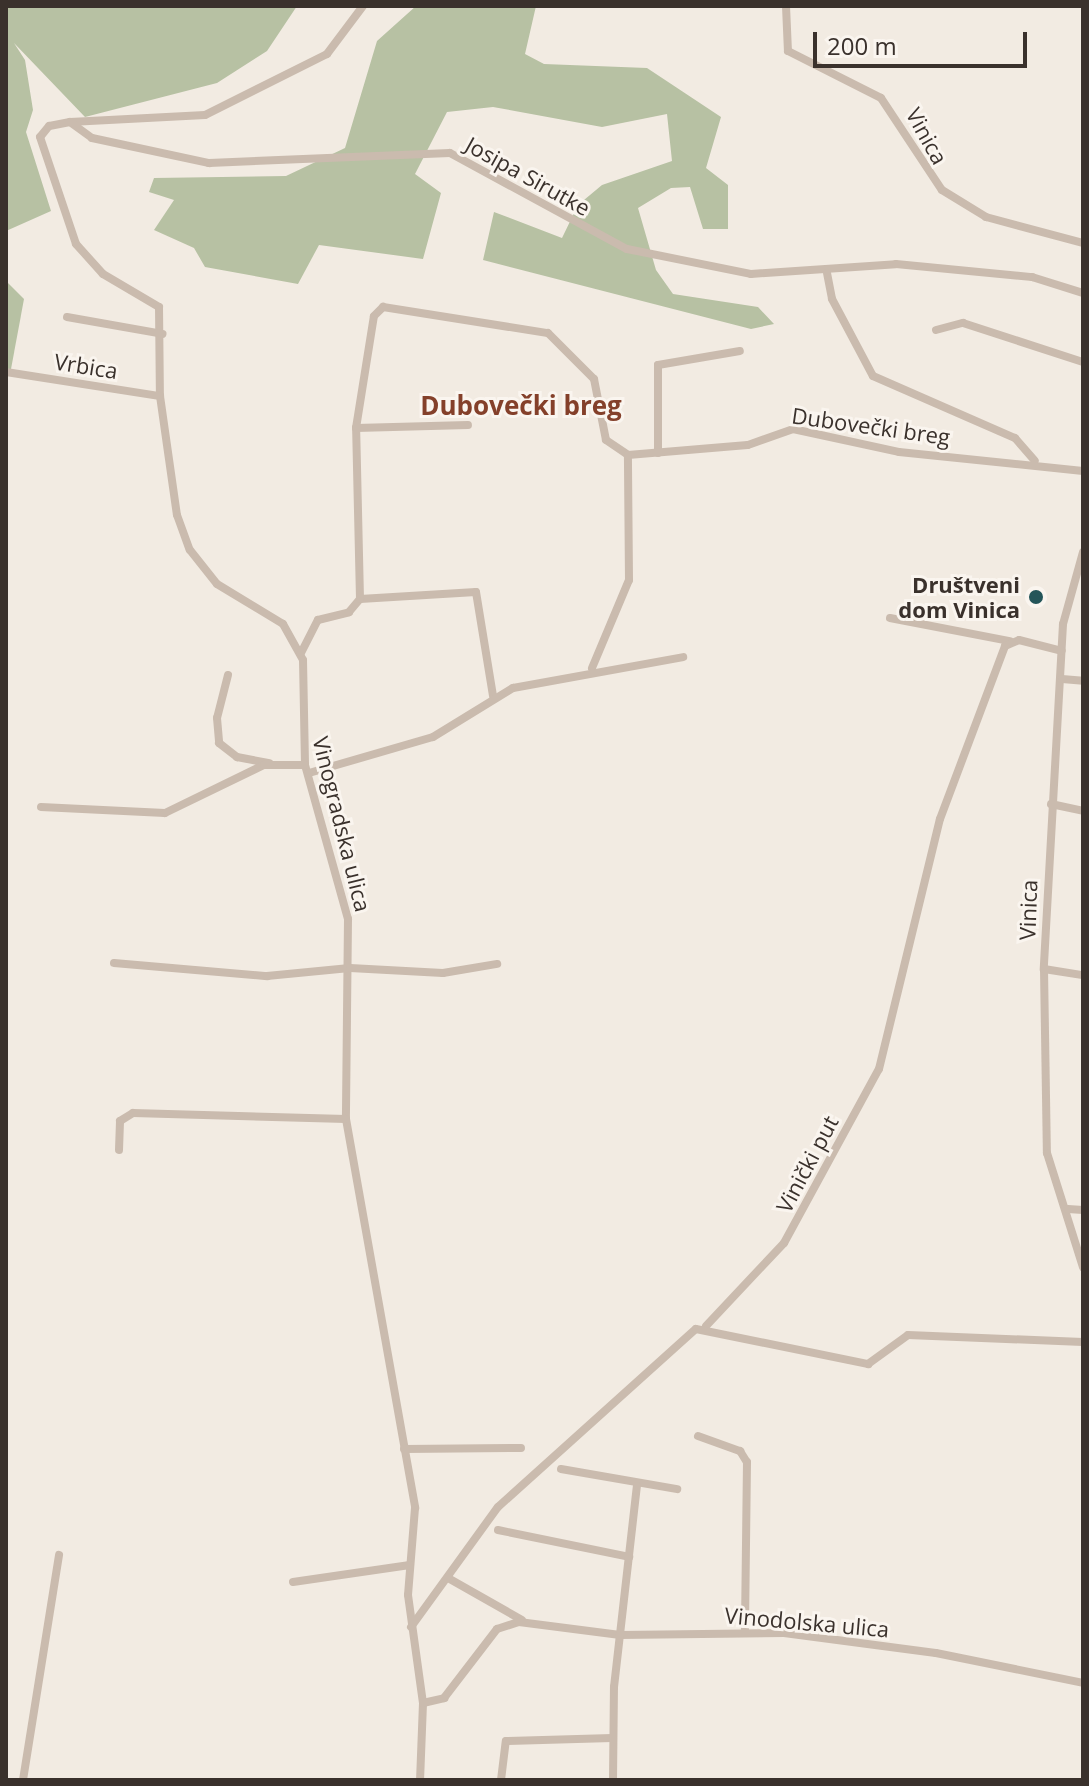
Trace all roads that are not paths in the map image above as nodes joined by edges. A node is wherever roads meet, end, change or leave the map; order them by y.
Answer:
1 (363, 6) edge
2 (786, 6) edge
3 (70, 122) junction
4 (1083, 243) edge
5 (827, 273) junction
6 (1083, 293) edge
7 (67, 317) dead end
8 (936, 330) dead end
9 (163, 334) junction
10 (740, 351) dead end
11 (1083, 362) edge
12 (6, 372) edge
13 (160, 396) junction
14 (468, 425) dead end
15 (356, 428) junction
16 (658, 453) junction
17 (628, 455) junction
18 (1035, 461) junction
19 (1083, 471) edge
20 (1083, 552) edge
21 (360, 599) junction
22 (890, 618) dead end
23 (1010, 641) junction
24 (1062, 651) junction
25 (301, 653) junction
26 (683, 657) dead end
27 (592, 668) junction
28 (228, 675) dead end
29 (1062, 679) junction
30 (1083, 681) edge
31 (493, 696) junction
32 (270, 764) junction
33 (307, 769) junction
34 (1051, 804) junction
35 (41, 807) dead end
36 (1083, 811) edge
37 (114, 963) dead end
38 (497, 964) dead end
39 (350, 968) junction
40 (1044, 969) junction
41 (1083, 975) edge
42 (346, 1119) junction
43 (119, 1150) dead end
44 (1068, 1209) junction
45 (1083, 1210) edge
46 (1083, 1267) edge
47 (706, 1326) junction
48 (1083, 1342) edge
49 (698, 1436) dead end
50 (521, 1448) dead end
51 (404, 1449) junction
52 (561, 1469) dead end
53 (637, 1486) junction
54 (677, 1489) dead end
55 (498, 1530) dead end
56 (59, 1555) dead end
57 (629, 1557) junction
58 (410, 1565) junction
59 (448, 1578) junction
60 (293, 1582) dead end
61 (526, 1622) junction
62 (411, 1627) junction
63 (745, 1631) junction
64 (620, 1635) junction
65 (1083, 1683) edge
66 (423, 1703) junction
67 (612, 1738) junction
68 (23, 1780) edge
69 (420, 1780) edge
70 (501, 1780) edge
71 (613, 1780) edge

1 - 3 street
2 - 4 street, Vinica
3 - 5 street, Josipa Sirutke
3 - 9 street
5 - 6 street, Josipa Sirutke
5 - 18 street, Dubovečki breg
7 - 9 street
8 - 11 street
9 - 13 street
10 - 16 street
12 - 13 street, Vrbica
13 - 25 street
14 - 15 street
15 - 17 street
15 - 21 street
16 - 17 street, Dubovečki breg
16 - 18 street, Dubovečki breg
17 - 27 street
18 - 19 street, Dubovečki breg
20 - 24 street, Vinica
21 - 25 street
21 - 31 street
22 - 23 street
23 - 24 street
23 - 47 street, Vinički put
24 - 29 street, Vinica
25 - 33 street, Vinogradska ulica
26 - 27 street
27 - 31 street
28 - 32 street
29 - 30 street
29 - 34 street, Vinica
31 - 33 street
32 - 33 street
32 - 35 street
33 - 39 street, Vinogradska ulica
34 - 36 street
34 - 40 street, Vinica
37 - 39 street
38 - 39 street
39 - 42 street, Vinogradska ulica
40 - 41 street
40 - 44 street, Vinica
42 - 43 street
42 - 51 street, Vinogradska ulica
44 - 45 street
44 - 46 street, Vinica
47 - 48 street
47 - 59 street, Vinički put
49 - 63 street
50 - 51 street
51 - 58 street, Vinogradska ulica
52 - 53 street
53 - 54 street
53 - 57 street
55 - 57 street
56 - 68 street
57 - 64 street
58 - 60 street
58 - 62 street, Vinogradska ulica
59 - 61 street, Vinodolska ulica
59 - 62 street, Vinički put
61 - 64 street, Vinodolska ulica
61 - 66 street
62 - 66 street, Vinogradska ulica
63 - 64 street, Vinodolska ulica
63 - 65 street, Vinodolska ulica
64 - 67 street
66 - 69 street, Vinogradska ulica
67 - 70 street
67 - 71 street

